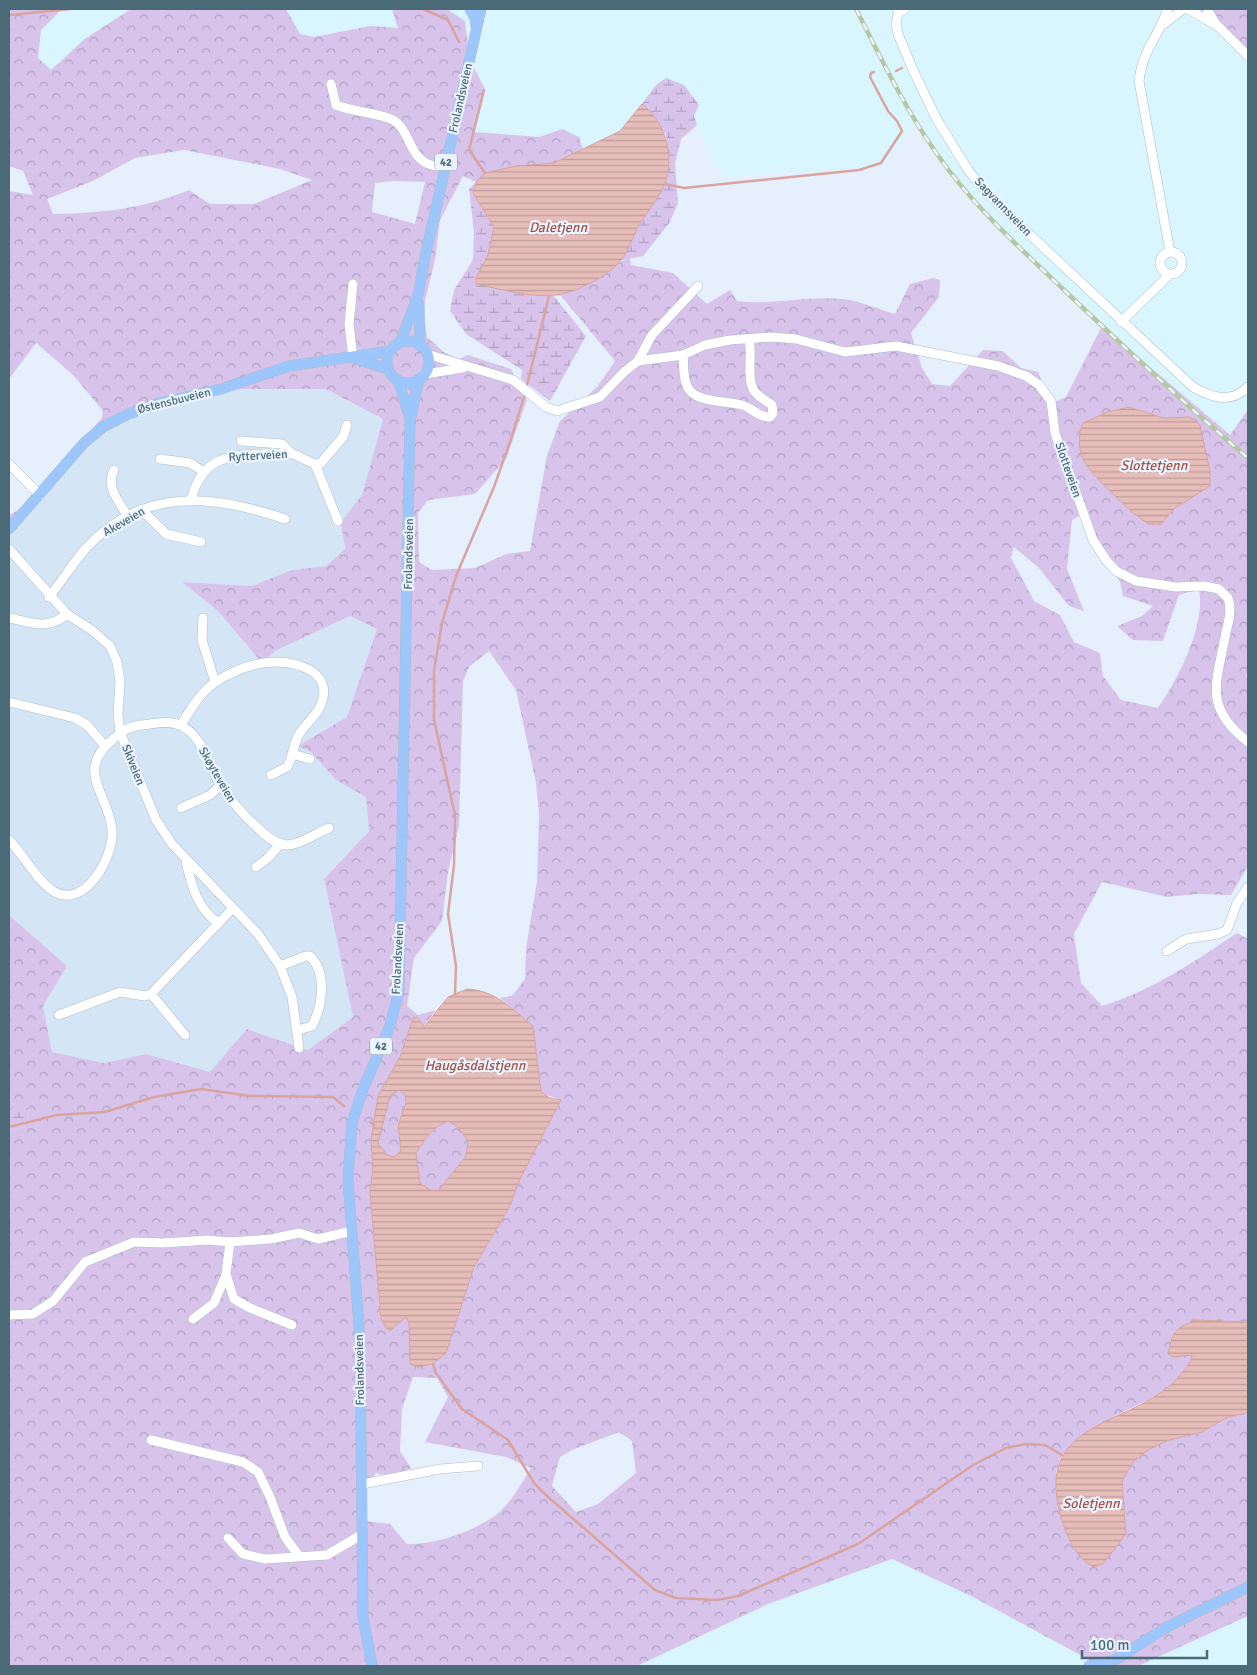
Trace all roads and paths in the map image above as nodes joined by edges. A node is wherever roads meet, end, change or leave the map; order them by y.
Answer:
1 (470, 9) edge
2 (482, 9) edge
3 (1168, 9) edge
4 (1183, 9) edge
5 (1188, 9) edge
6 (1207, 9) edge
7 (899, 10) edge
8 (1218, 26) junction
9 (1160, 27) junction
10 (476, 30) junction
11 (1248, 56) edge
12 (331, 84) dead end
13 (445, 167) junction
14 (1170, 252) junction
15 (1169, 275) junction
16 (353, 284) dead end
17 (698, 286) dead end
18 (418, 296) junction
19 (1121, 322) junction
20 (749, 339) junction
21 (400, 343) junction
22 (423, 350) junction
23 (390, 351) junction
24 (684, 355) junction
25 (353, 358) junction
26 (638, 361) junction
27 (468, 368) junction
28 (388, 369) junction
29 (422, 376) junction
30 (398, 380) junction
31 (1248, 387) edge
32 (410, 422) junction
33 (347, 425) dead end
34 (241, 441) dead end
35 (291, 453) junction
36 (160, 459) dead end
37 (9, 464) edge
38 (315, 464) junction
39 (114, 470) dead end
40 (204, 472) junction
41 (40, 495) junction
42 (191, 500) junction
43 (142, 510) junction
44 (128, 517) junction
45 (285, 519) dead end
46 (338, 521) dead end
47 (9, 529) edge
48 (201, 542) dead end
49 (9, 549) edge
50 (49, 597) junction
51 (67, 614) junction
52 (9, 618) edge
53 (203, 618) dead end
54 (215, 682) junction
55 (9, 702) edge
56 (181, 725) junction
57 (120, 732) junction
58 (1248, 742) edge
59 (105, 746) junction
60 (292, 754) junction
61 (310, 759) dead end
62 (271, 775) dead end
63 (221, 785) junction
64 (182, 808) dead end
65 (329, 828) dead end
66 (9, 840) edge
67 (280, 844) junction
68 (185, 859) junction
69 (256, 867) dead end
70 (1248, 887) edge
71 (232, 909) junction
72 (219, 923) junction
73 (1167, 951) dead end
74 (280, 966) junction
75 (151, 994) junction
76 (59, 1016) dead end
77 (298, 1030) junction
78 (185, 1035) dead end
79 (299, 1048) dead end
80 (352, 1231) junction
81 (230, 1242) junction
82 (226, 1274) junction
83 (9, 1315) edge
84 (193, 1319) dead end
85 (292, 1325) dead end
86 (151, 1440) dead end
87 (478, 1466) dead end
88 (362, 1484) junction
89 (361, 1535) junction
90 (228, 1538) dead end
91 (299, 1556) junction
92 (1248, 1587) edge
93 (372, 1666) edge
94 (1089, 1666) edge

1 - 10 main road, Frolandsveien / 42
2 - 10 main road, Frolandsveien / 42
3 - 9 street
4 - 9 street
5 - 8 street
6 - 8 street
7 - 19 street, Sagvannsveien
8 - 11 street
9 - 14 street
10 - 13 main road, Frolandsveien / 42
12 - 13 street
13 - 18 main road, Frolandsveien / 42
14 - 15 street
14 - 15 street
15 - 19 street
16 - 25 street
17 - 26 street
18 - 21 main road, Frolandsveien / 42
18 - 22 main road, Frolandsveien / 42
19 - 31 street, Sagvannsveien
20 - 24 street, Slotteveien
20 - 24 street
20 - 58 street, Slotteveien
21 - 22 main road
21 - 23 main road
22 - 27 street
22 - 29 main road, 42
23 - 25 main road, Østensbuveien
23 - 28 main road
24 - 26 street, Slotteveien
25 - 28 main road, Østensbuveien
25 - 41 main road, Østensbuveien
26 - 27 street
27 - 29 street
28 - 30 main road, 42
29 - 30 main road
29 - 32 main road, Frolandsveien / 42
30 - 32 main road, Frolandsveien / 42
32 - 80 main road, Frolandsveien / 42
33 - 38 street
34 - 35 street
35 - 38 street, Rytterveien
35 - 40 street, Rytterveien
36 - 40 street
37 - 41 street
38 - 46 street
39 - 44 street
40 - 42 street, Rytterveien
41 - 47 main road, Østensbuveien
42 - 43 street, Akeveien
42 - 45 street, Akeveien
43 - 44 street, Akeveien
43 - 48 street
44 - 50 street, Akeveien
49 - 50 street, Skiveien
50 - 51 street, Skiveien
51 - 52 street
51 - 57 street, Skiveien
53 - 54 street
54 - 56 street
54 - 60 street
55 - 59 street
56 - 57 street
56 - 63 street, Skøyteveien
57 - 59 street
57 - 68 street, Skiveien
59 - 66 street
60 - 61 street
60 - 62 street
63 - 64 street
63 - 67 street, Skøyteveien
65 - 67 street
67 - 69 street
68 - 71 street, Skiveien
68 - 72 street
70 - 73 street
71 - 72 street
71 - 74 street, Skiveien
72 - 75 street
74 - 77 street, Skiveien
74 - 77 street
75 - 76 street
75 - 78 street
77 - 79 street, Skiveien
80 - 81 street
80 - 88 main road, Frolandsveien / 42
81 - 82 street
81 - 83 street
82 - 84 street
82 - 85 street
86 - 91 street
87 - 88 street
88 - 89 main road, Frolandsveien / 42
89 - 91 street
89 - 93 main road, Frolandsveien / 42
90 - 91 street
92 - 94 main road

